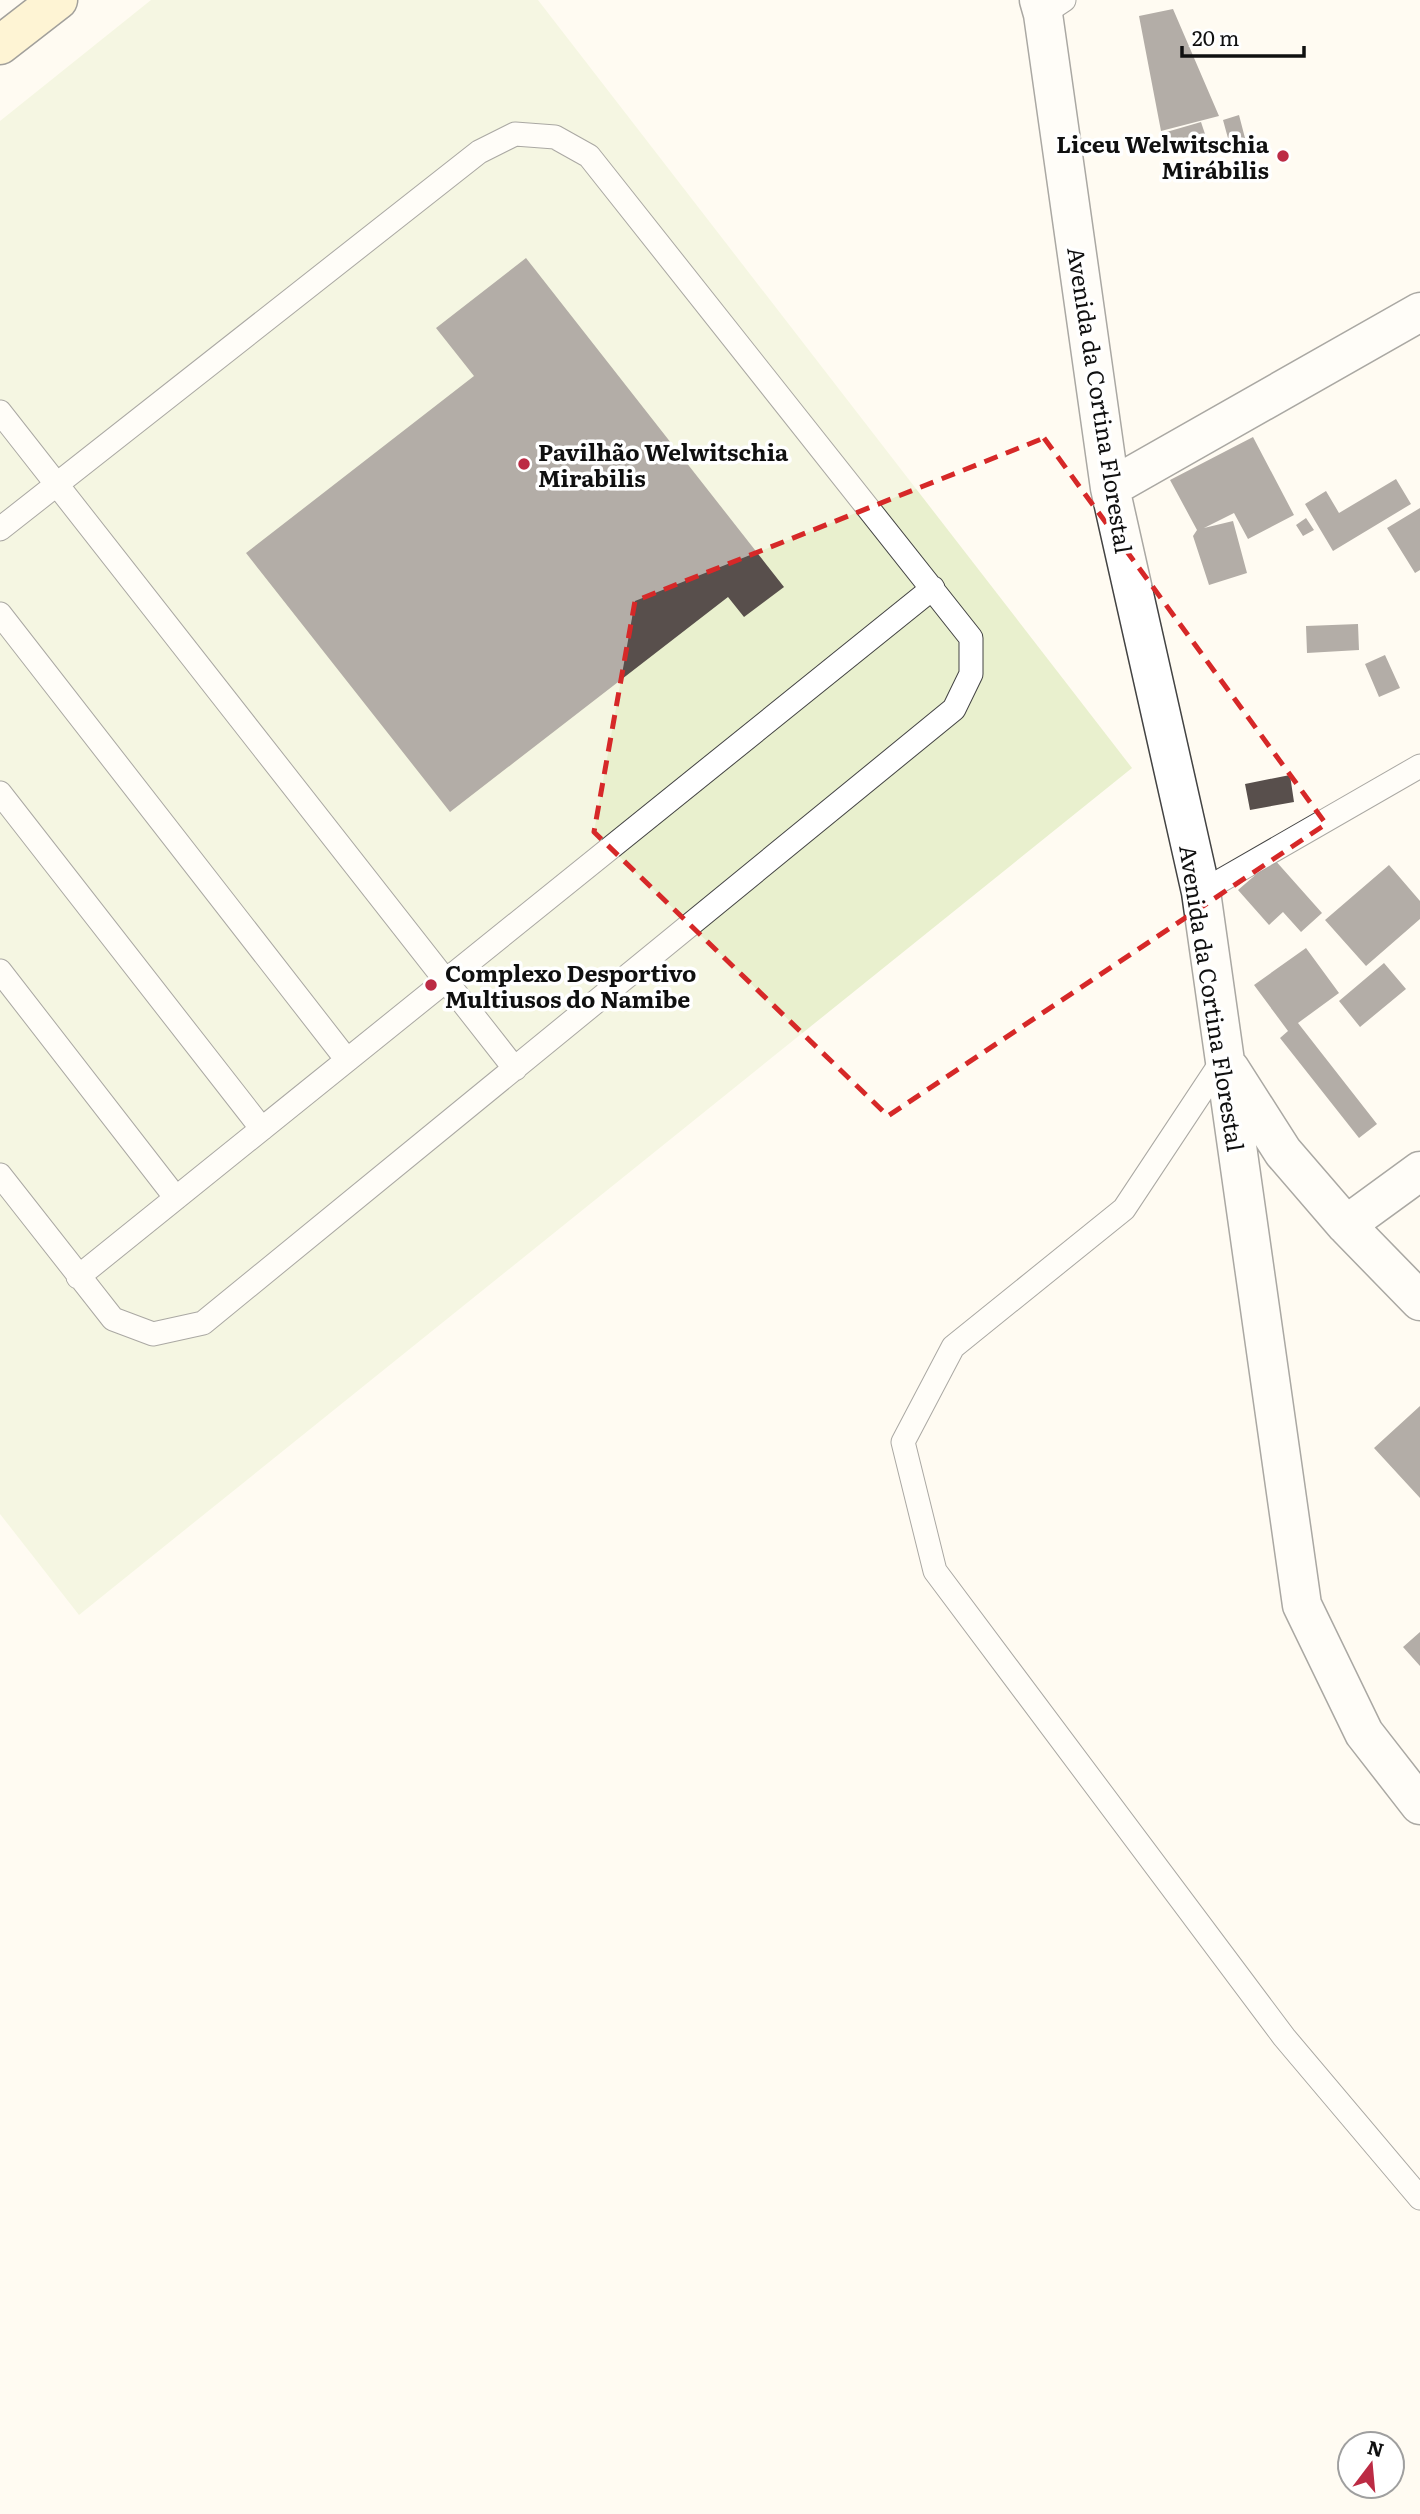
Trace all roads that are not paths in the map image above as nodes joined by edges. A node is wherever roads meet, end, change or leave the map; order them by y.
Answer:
1 (58, 0) edge
2 (1049, 5) edge
3 (0, 45) edge
4 (1420, 312) edge
5 (0, 412) edge
6 (57, 484) junction
7 (1110, 488) junction
8 (0, 529) edge
9 (933, 588) junction
10 (0, 614) edge
11 (1420, 766) edge
12 (0, 793) edge
13 (1201, 892) junction
14 (0, 971) edge
15 (446, 980) junction
16 (1224, 1058) junction
17 (347, 1060) junction
18 (515, 1069) junction
19 (262, 1129) junction
20 (1420, 1171) edge
21 (0, 1175) edge
22 (176, 1198) junction
23 (1346, 1225) junction
24 (78, 1277) junction
25 (1420, 1301) edge
26 (1420, 1805) edge
27 (1420, 2198) edge

1 - 3 street
2 - 7 street, Avenida da Cortina Florestal
4 - 7 street
5 - 6 lane
6 - 8 lane
6 - 9 lane
6 - 15 lane
7 - 13 street, Avenida da Cortina Florestal
9 - 15 lane
9 - 18 lane
10 - 17 lane
11 - 13 lane
12 - 19 lane
13 - 16 street, Avenida da Cortina Florestal
14 - 22 lane
15 - 17 lane
15 - 18 lane
16 - 23 street
16 - 26 street, Avenida da Cortina Florestal
16 - 27 lane
17 - 19 lane
18 - 24 lane
19 - 22 lane
20 - 23 street
21 - 24 lane
22 - 24 lane
23 - 25 street

